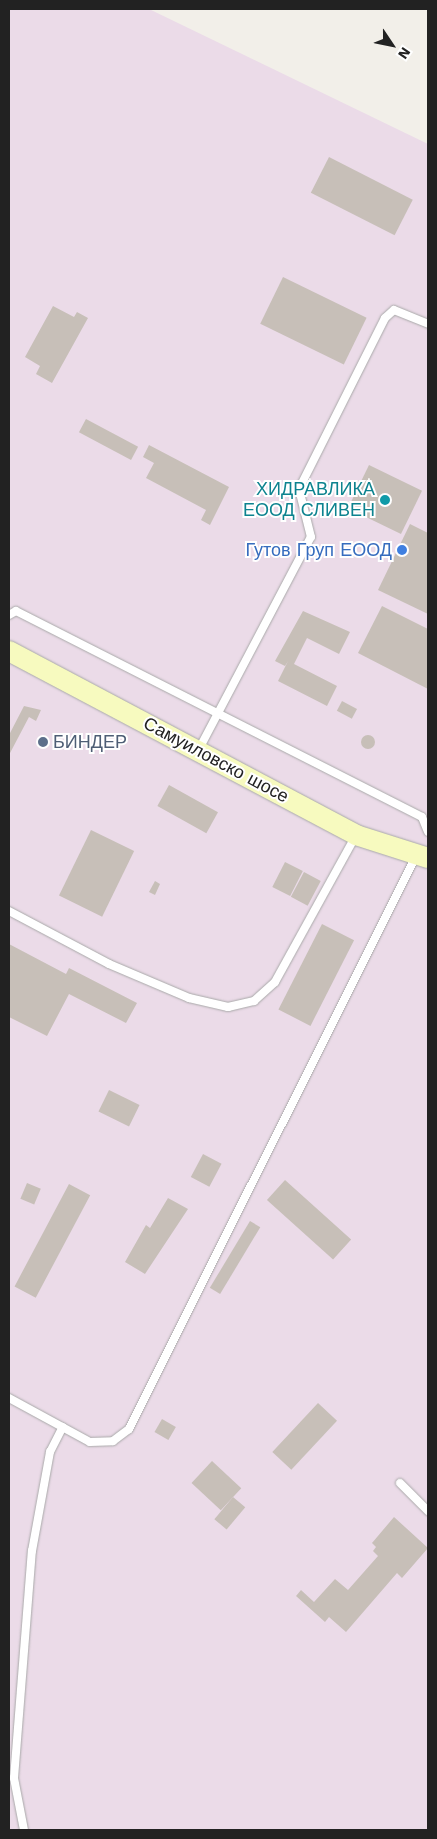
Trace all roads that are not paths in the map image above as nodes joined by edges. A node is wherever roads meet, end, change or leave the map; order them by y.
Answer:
1 (428, 324) edge
2 (9, 615) edge
3 (9, 651) edge
4 (218, 714) junction
5 (198, 751) junction
6 (428, 832) edge
7 (356, 835) junction
8 (423, 856) edge
9 (9, 912) edge
10 (9, 1398) edge
11 (62, 1427) junction
12 (400, 1484) dead end
13 (428, 1511) edge
14 (24, 1830) edge

1 - 4 lane
2 - 4 lane
3 - 5 street, Самуиловско шосе
4 - 5 lane
4 - 6 lane
5 - 7 street, Самуиловско шосе
7 - 8 street, Самуиловско шосе
7 - 9 lane
8 - 11 lane
10 - 11 lane
11 - 14 lane
12 - 13 lane

